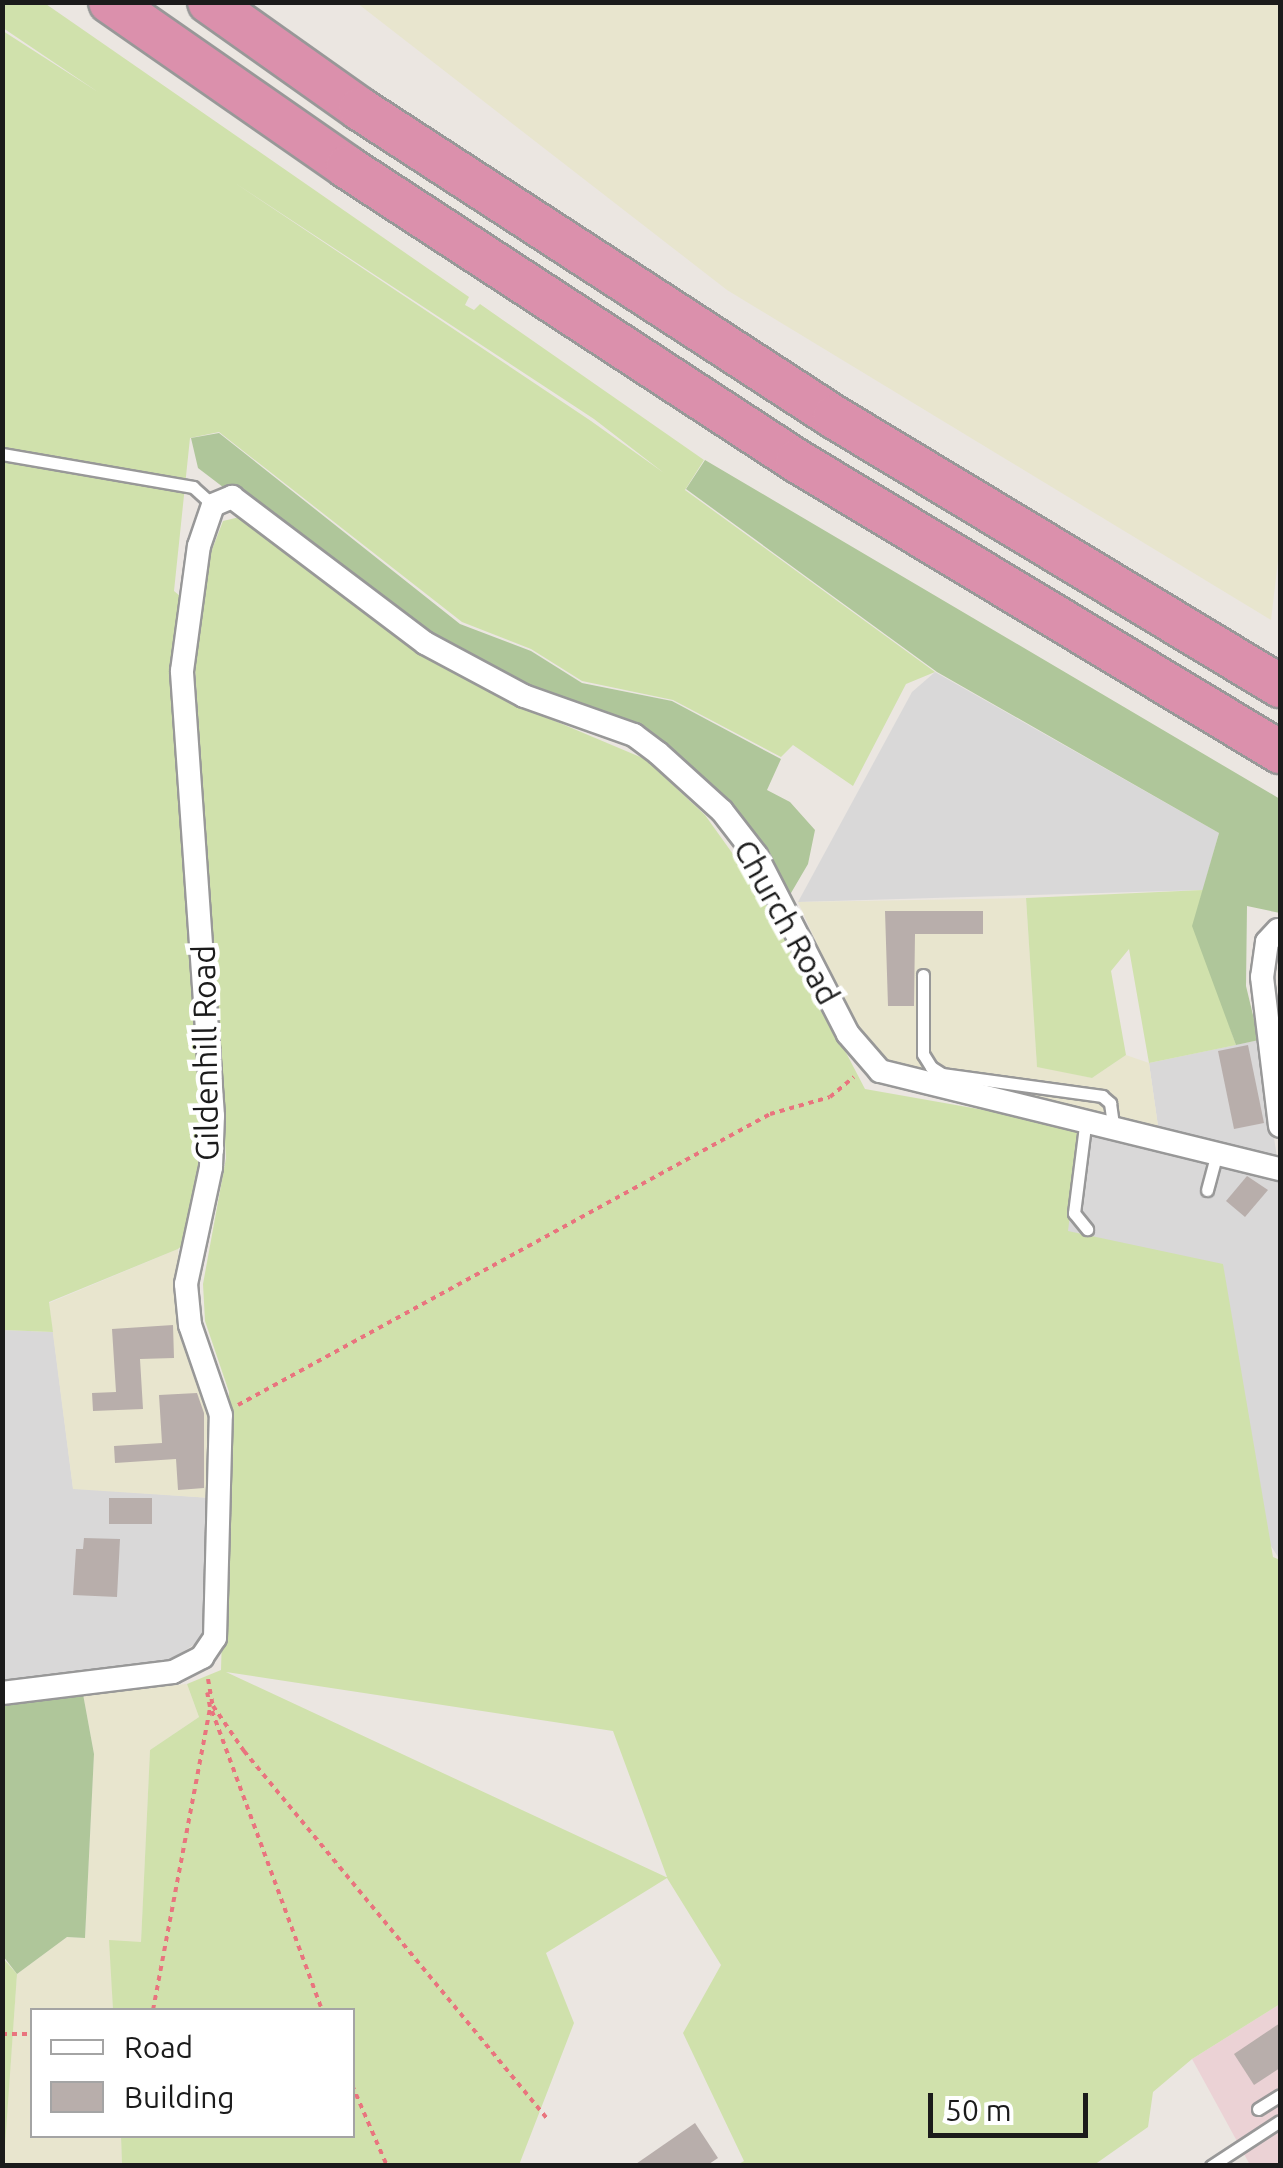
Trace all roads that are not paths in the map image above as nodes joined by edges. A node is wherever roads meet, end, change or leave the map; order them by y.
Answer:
1 (110, 2) edge
2 (208, 2) edge
3 (2, 454) edge
4 (213, 505) junction
5 (1280, 686) edge
6 (1280, 752) edge
7 (1278, 930) dead end
8 (923, 975) dead end
9 (1086, 1118) junction
10 (1113, 1124) junction
11 (1280, 1126) edge
12 (1217, 1152) junction
13 (1280, 1170) edge
14 (1208, 1190) dead end
15 (1087, 1229) dead end
16 (2, 1693) edge
17 (1280, 2095) edge
18 (1258, 2109) dead end
19 (1280, 2121) edge
20 (1211, 2166) edge

1 - 6 highway
2 - 5 highway
3 - 4 lane
4 - 9 street, Church Road
4 - 16 street, Gildenhill Road
7 - 11 street
8 - 10 lane
9 - 10 street
9 - 15 lane
10 - 12 street
12 - 13 street
12 - 14 lane
17 - 18 lane
19 - 20 lane

